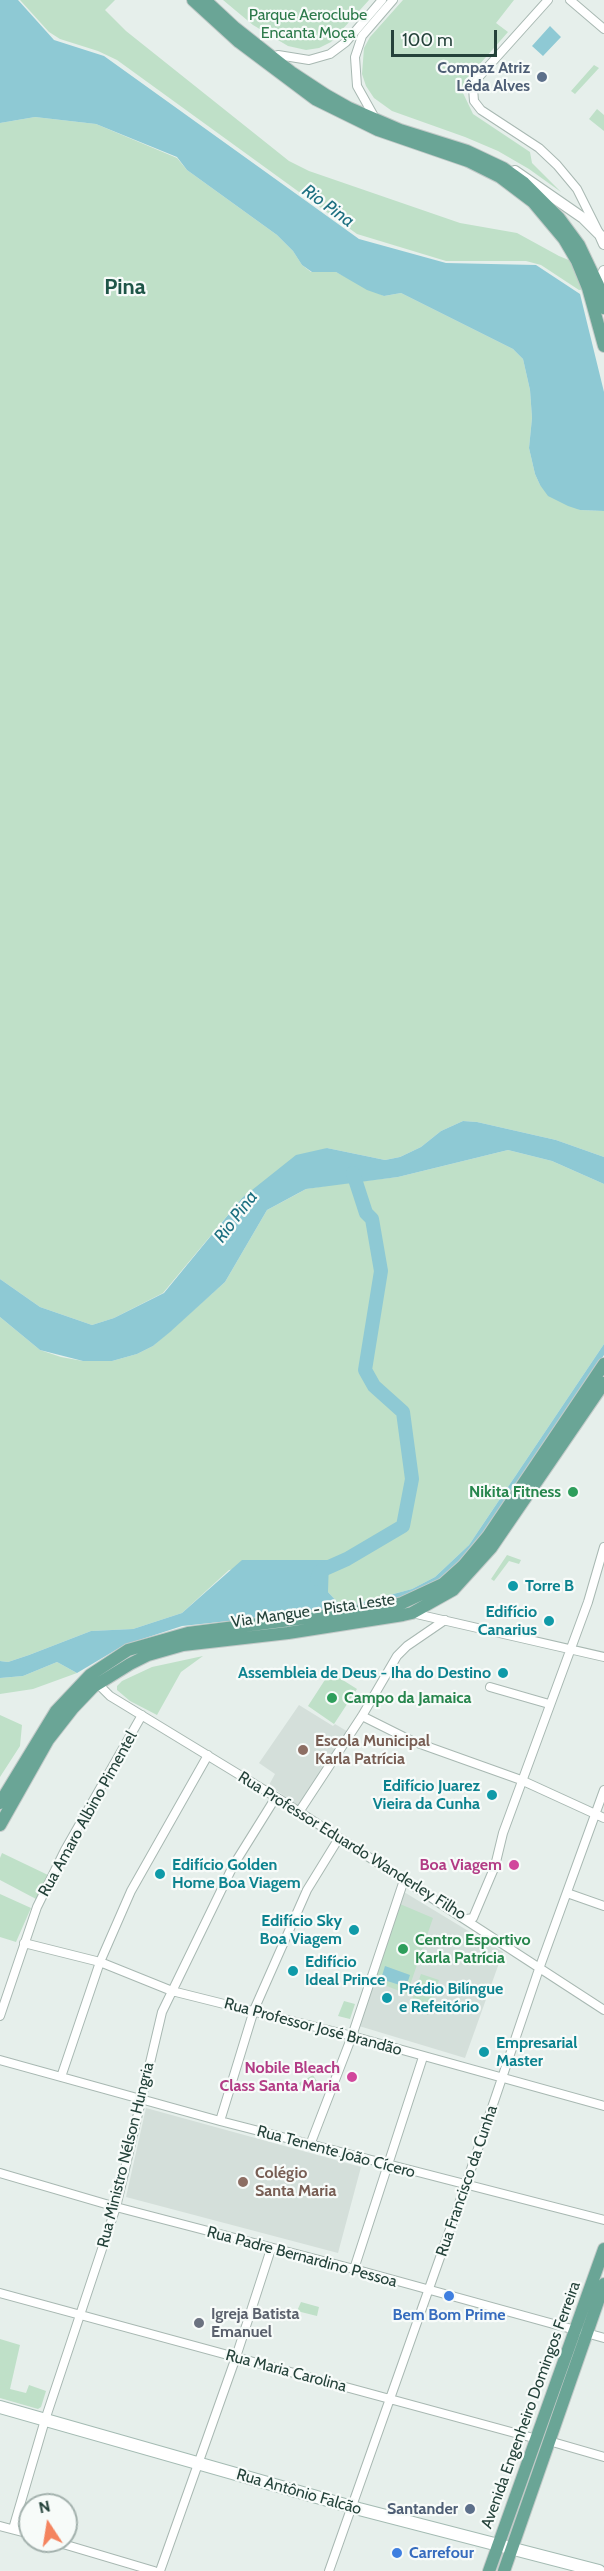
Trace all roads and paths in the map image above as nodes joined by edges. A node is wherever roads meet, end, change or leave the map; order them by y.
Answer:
1 (193, 0) edge
2 (205, 0) edge
3 (382, 0) edge
4 (393, 0) edge
5 (548, 0) edge
6 (570, 0) edge
7 (604, 29) edge
8 (272, 57) junction
9 (376, 120) junction
10 (467, 151) junction
11 (602, 239) edge
12 (604, 271) edge
13 (599, 297) edge
14 (604, 346) edge
15 (604, 1364) edge
16 (604, 1383) edge
17 (604, 1547) edge
18 (412, 1613) junction
19 (442, 1619) junction
20 (569, 1648) junction
21 (604, 1657) edge
22 (98, 1683) junction
23 (490, 1687) dead end
24 (549, 1704) junction
25 (142, 1715) junction
26 (362, 1716) junction
27 (208, 1755) junction
28 (521, 1780) junction
29 (604, 1790) edge
30 (276, 1797) junction
31 (0, 1803) edge
32 (299, 1812) junction
33 (600, 1816) edge
34 (0, 1826) edge
35 (339, 1838) junction
36 (405, 1880) junction
37 (567, 1893) junction
38 (604, 1906) edge
39 (472, 1921) junction
40 (24, 1943) junction
41 (100, 1962) junction
42 (539, 1969) junction
43 (171, 1991) junction
44 (254, 2010) junction
45 (604, 2010) edge
46 (0, 2016) edge
47 (352, 2036) junction
48 (423, 2057) junction
49 (0, 2060) edge
50 (61, 2077) junction
51 (502, 2079) junction
52 (140, 2100) junction
53 (604, 2106) edge
54 (220, 2121) junction
55 (310, 2145) junction
56 (387, 2166) junction
57 (0, 2173) edge
58 (466, 2184) junction
59 (116, 2207) junction
60 (604, 2220) edge
61 (271, 2249) junction
62 (604, 2249) edge
63 (354, 2269) junction
64 (604, 2284) edge
65 (429, 2291) junction
66 (0, 2293) edge
67 (81, 2314) junction
68 (580, 2332) junction
69 (604, 2338) edge
70 (236, 2357) junction
71 (389, 2399) junction
72 (0, 2407) edge
73 (45, 2420) junction
74 (543, 2440) junction
75 (604, 2457) edge
76 (197, 2463) junction
77 (351, 2507) junction
78 (0, 2526) edge
79 (13, 2529) junction
80 (18, 2530) edge
81 (499, 2545) junction
82 (78, 2548) edge
83 (512, 2548) junction
84 (154, 2571) edge
85 (160, 2571) edge
86 (329, 2571) edge
87 (489, 2571) edge
88 (504, 2571) edge
89 (599, 2571) edge

1 - 13 main road
2 - 8 main road
3 - 8 street
4 - 9 street
5 - 11 street
6 - 7 street
8 - 9 main road
9 - 10 main road
10 - 11 street
10 - 13 main road
12 - 13 street
13 - 14 main road
15 - 31 main road
16 - 18 main road, Via Mangue - Pista Leste
17 - 20 street
18 - 19 street
18 - 22 main road, Via Mangue - Pista Leste
19 - 20 street
19 - 26 street
20 - 21 street
20 - 24 street
22 - 25 street, Rua Professor Eduardo Wanderley Filho
22 - 34 main road, Via Mangue - Pista Leste
23 - 24 street
24 - 28 street
25 - 27 street, Rua Professor Eduardo Wanderley Filho
25 - 40 street, Rua Amaro Albino Pimentel
26 - 28 street
26 - 32 street
27 - 30 street, Rua Professor Eduardo Wanderley Filho
27 - 41 street
28 - 33 street
28 - 39 street
29 - 33 street, Rua Francisco da Cunha
30 - 32 street, Rua Professor Eduardo Wanderley Filho
30 - 43 street, Rua Ministro Nélson Hungria
32 - 35 street, Rua Professor Eduardo Wanderley Filho
33 - 37 street, Rua Francisco da Cunha
35 - 36 street, Rua Professor Eduardo Wanderley Filho
35 - 44 street
36 - 39 street, Rua Professor Eduardo Wanderley Filho
36 - 47 street
37 - 38 street
37 - 42 street, Rua Francisco da Cunha
39 - 42 street, Rua Professor Eduardo Wanderley Filho
40 - 41 street, Rua Professor José Brandão
40 - 46 street, Rua Amaro Albino Pimentel
41 - 43 street, Rua Professor José Brandão
41 - 50 street
42 - 45 street, Rua Professor Eduardo Wanderley Filho
42 - 51 street, Rua Francisco da Cunha
43 - 44 street, Rua Professor José Brandão
43 - 52 street, Rua Ministro Nélson Hungria
44 - 47 street, Rua Professor José Brandão
44 - 54 street
47 - 48 street, Rua Professor José Brandão
47 - 55 street
48 - 51 street, Rua Professor José Brandão
48 - 56 street
49 - 50 street, Rua Tenente João Cícero
50 - 52 street, Rua Tenente João Cícero
51 - 53 street, Rua Professor José Brandão
51 - 58 street, Rua Francisco da Cunha
52 - 54 street, Rua Tenente João Cícero
52 - 59 street, Rua Ministro Nélson Hungria
54 - 55 street, Rua Tenente João Cícero
55 - 56 street, Rua Tenente João Cícero
56 - 58 street, Rua Tenente João Cícero
56 - 63 street
57 - 59 street, Rua Padre Bernardino Pessoa
58 - 60 street, Rua Tenente João Cícero
58 - 65 street, Rua Francisco da Cunha
59 - 61 street, Rua Padre Bernardino Pessoa
59 - 67 street, Rua Ministro Nélson Hungria
61 - 63 street, Rua Padre Bernardino Pessoa
61 - 70 street
62 - 68 main road, Avenida Engenheiro Domingos Ferreira
63 - 65 street, Rua Padre Bernardino Pessoa
64 - 68 main road, Avenida Engenheiro Domingos Ferreira
65 - 68 street, Rua Padre Bernardino Pessoa
65 - 71 street, Rua Francisco da Cunha
66 - 67 street, Rua Maria Carolina
67 - 70 street, Rua Maria Carolina
67 - 73 street, Rua Ministro Nélson Hungria
68 - 69 street, Rua Padre Bernardino Pessoa
68 - 74 main road, Avenida Engenheiro Domingos Ferreira
70 - 71 street, Rua Maria Carolina
70 - 76 street
71 - 74 street, Rua Maria Carolina
71 - 77 street, Rua Francisco da Cunha
72 - 73 main road, Rua Antônio Falcão
73 - 76 main road, Rua Antônio Falcão
73 - 79 street, Rua Ministro Nélson Hungria
74 - 75 street, Rua Maria Carolina
74 - 81 main road, Avenida Engenheiro Domingos Ferreira
74 - 83 main road, Avenida Engenheiro Domingos Ferreira
76 - 77 main road, Rua Antônio Falcão
76 - 85 street
77 - 81 main road, Rua Antônio Falcão
77 - 86 street, Rua Francisco da Cunha
78 - 79 street
79 - 80 street
81 - 83 main road, Rua Antônio Falcão
81 - 87 main road, Avenida Engenheiro Domingos Ferreira
82 - 84 street
83 - 88 main road, Avenida Engenheiro Domingos Ferreira
83 - 89 main road, Rua Antônio Falcão

